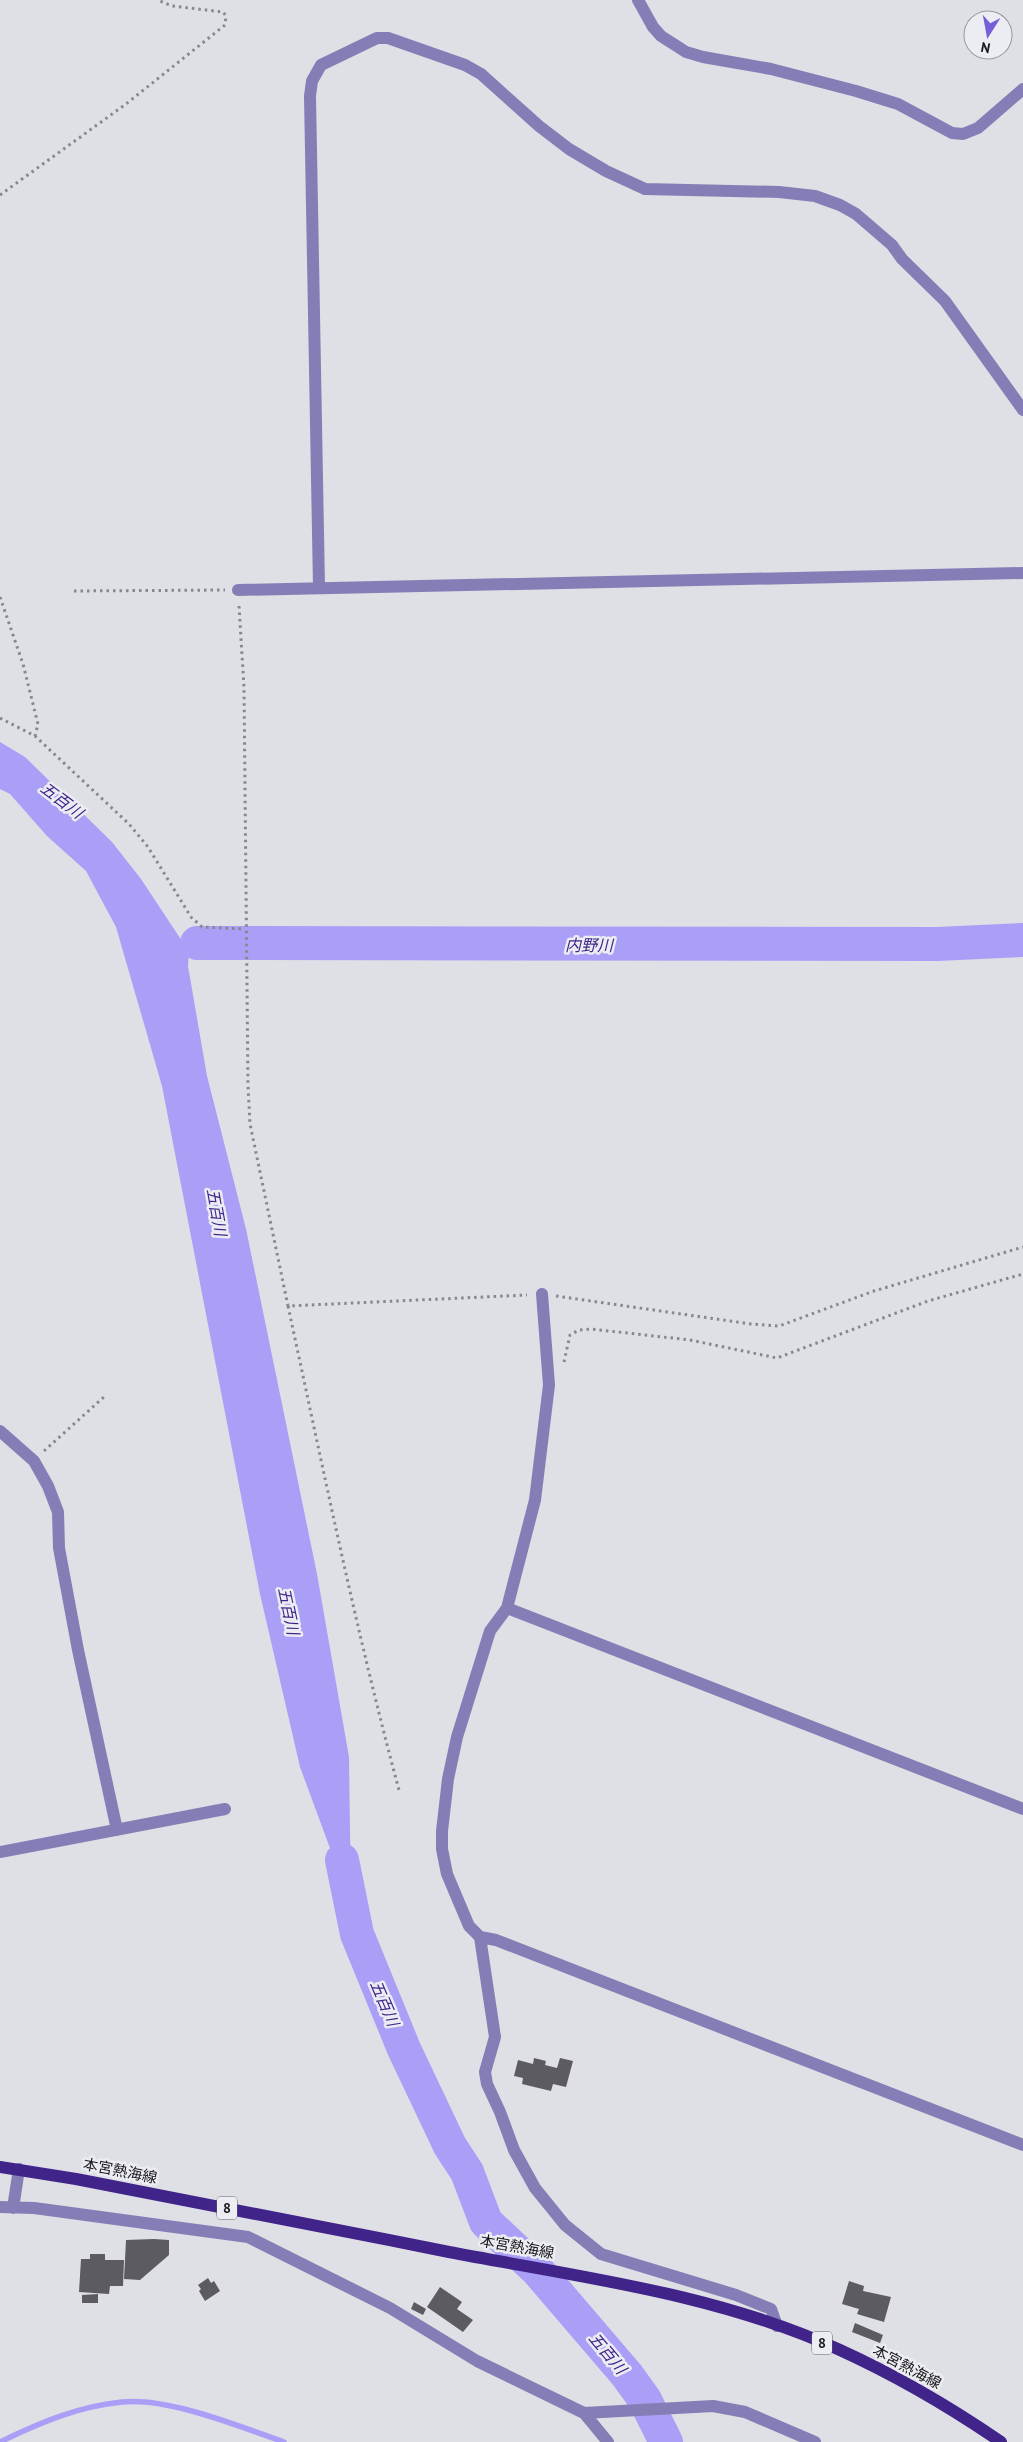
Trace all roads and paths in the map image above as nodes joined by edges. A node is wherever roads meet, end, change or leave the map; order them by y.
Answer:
1 (160, 0) edge
2 (638, 0) edge
3 (1023, 89) edge
4 (0, 195) edge
5 (1023, 410) edge
6 (1023, 573) edge
7 (319, 587) junction
8 (238, 590) junction
9 (74, 592) dead end
10 (0, 597) edge
11 (0, 718) edge
12 (34, 736) junction
13 (245, 930) junction
14 (1023, 1247) edge
15 (1023, 1274) edge
16 (542, 1294) junction
17 (288, 1306) junction
18 (564, 1366) dead end
19 (105, 1396) dead end
20 (0, 1431) edge
21 (34, 1461) junction
22 (507, 1608) junction
23 (399, 1790) dead end
24 (225, 1809) dead end
25 (1023, 1809) edge
26 (116, 1830) junction
27 (0, 1852) edge
28 (480, 1937) junction
29 (1023, 2145) edge
30 (0, 2167) edge
31 (19, 2169) junction
32 (6, 2208) edge
33 (777, 2326) junction
34 (584, 2413) junction
35 (608, 2442) edge
36 (815, 2442) edge
37 (1001, 2442) edge

1 - 4 path
2 - 3 street
5 - 7 street
6 - 7 street
7 - 8 street
8 - 9 path
8 - 13 path
10 - 12 path
11 - 12 path
12 - 13 path
13 - 17 path
14 - 16 path
15 - 18 path
16 - 17 path
16 - 22 street
17 - 23 path
19 - 21 path
20 - 21 street
21 - 26 street
22 - 25 street
22 - 28 street
24 - 26 street
26 - 27 street
28 - 29 street
28 - 33 street
30 - 31 main road, 本宮熱海線 / 8
31 - 32 street
31 - 33 main road, 本宮熱海線 / 8
32 - 34 street
33 - 37 main road, 本宮熱海線 / 8
34 - 35 street
34 - 36 street

